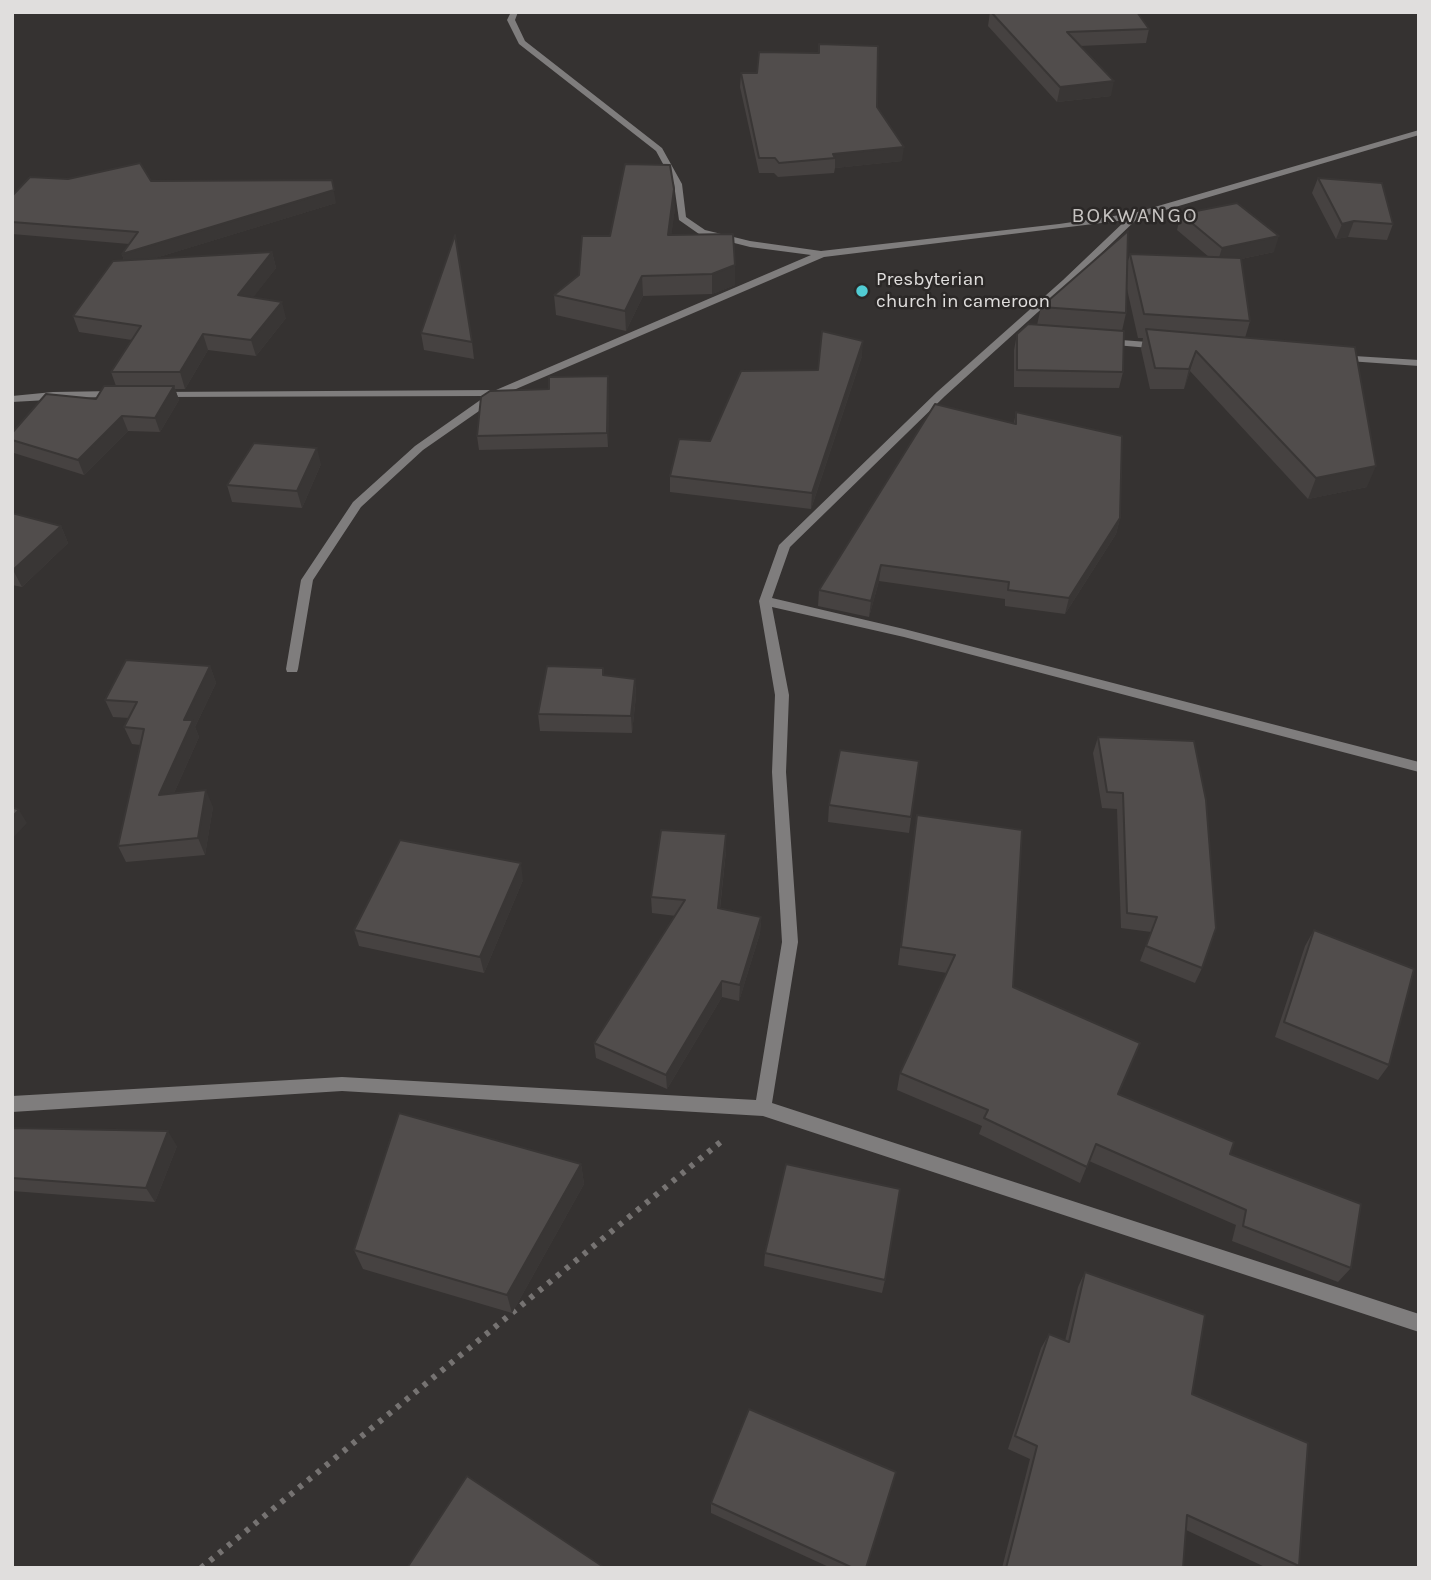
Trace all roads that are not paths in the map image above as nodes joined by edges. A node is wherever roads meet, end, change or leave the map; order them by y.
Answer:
1 (515, 12) edge
2 (1419, 132) edge
3 (1135, 216) junction
4 (821, 254) junction
5 (1101, 341) edge
6 (1168, 346) edge
7 (1326, 358) edge
8 (1419, 363) edge
9 (498, 393) junction
10 (122, 394) edge
11 (149, 394) edge
12 (12, 399) edge
13 (765, 601) junction
14 (292, 669) dead end
15 (1419, 767) edge
16 (12, 1104) edge
17 (763, 1108) junction
18 (1419, 1323) edge

1 - 4 street
2 - 3 street
3 - 4 street
3 - 13 street
4 - 9 street
5 - 6 street
7 - 8 street
9 - 11 street
9 - 14 street
10 - 12 street
13 - 15 street
13 - 17 street
16 - 17 street
17 - 18 street

